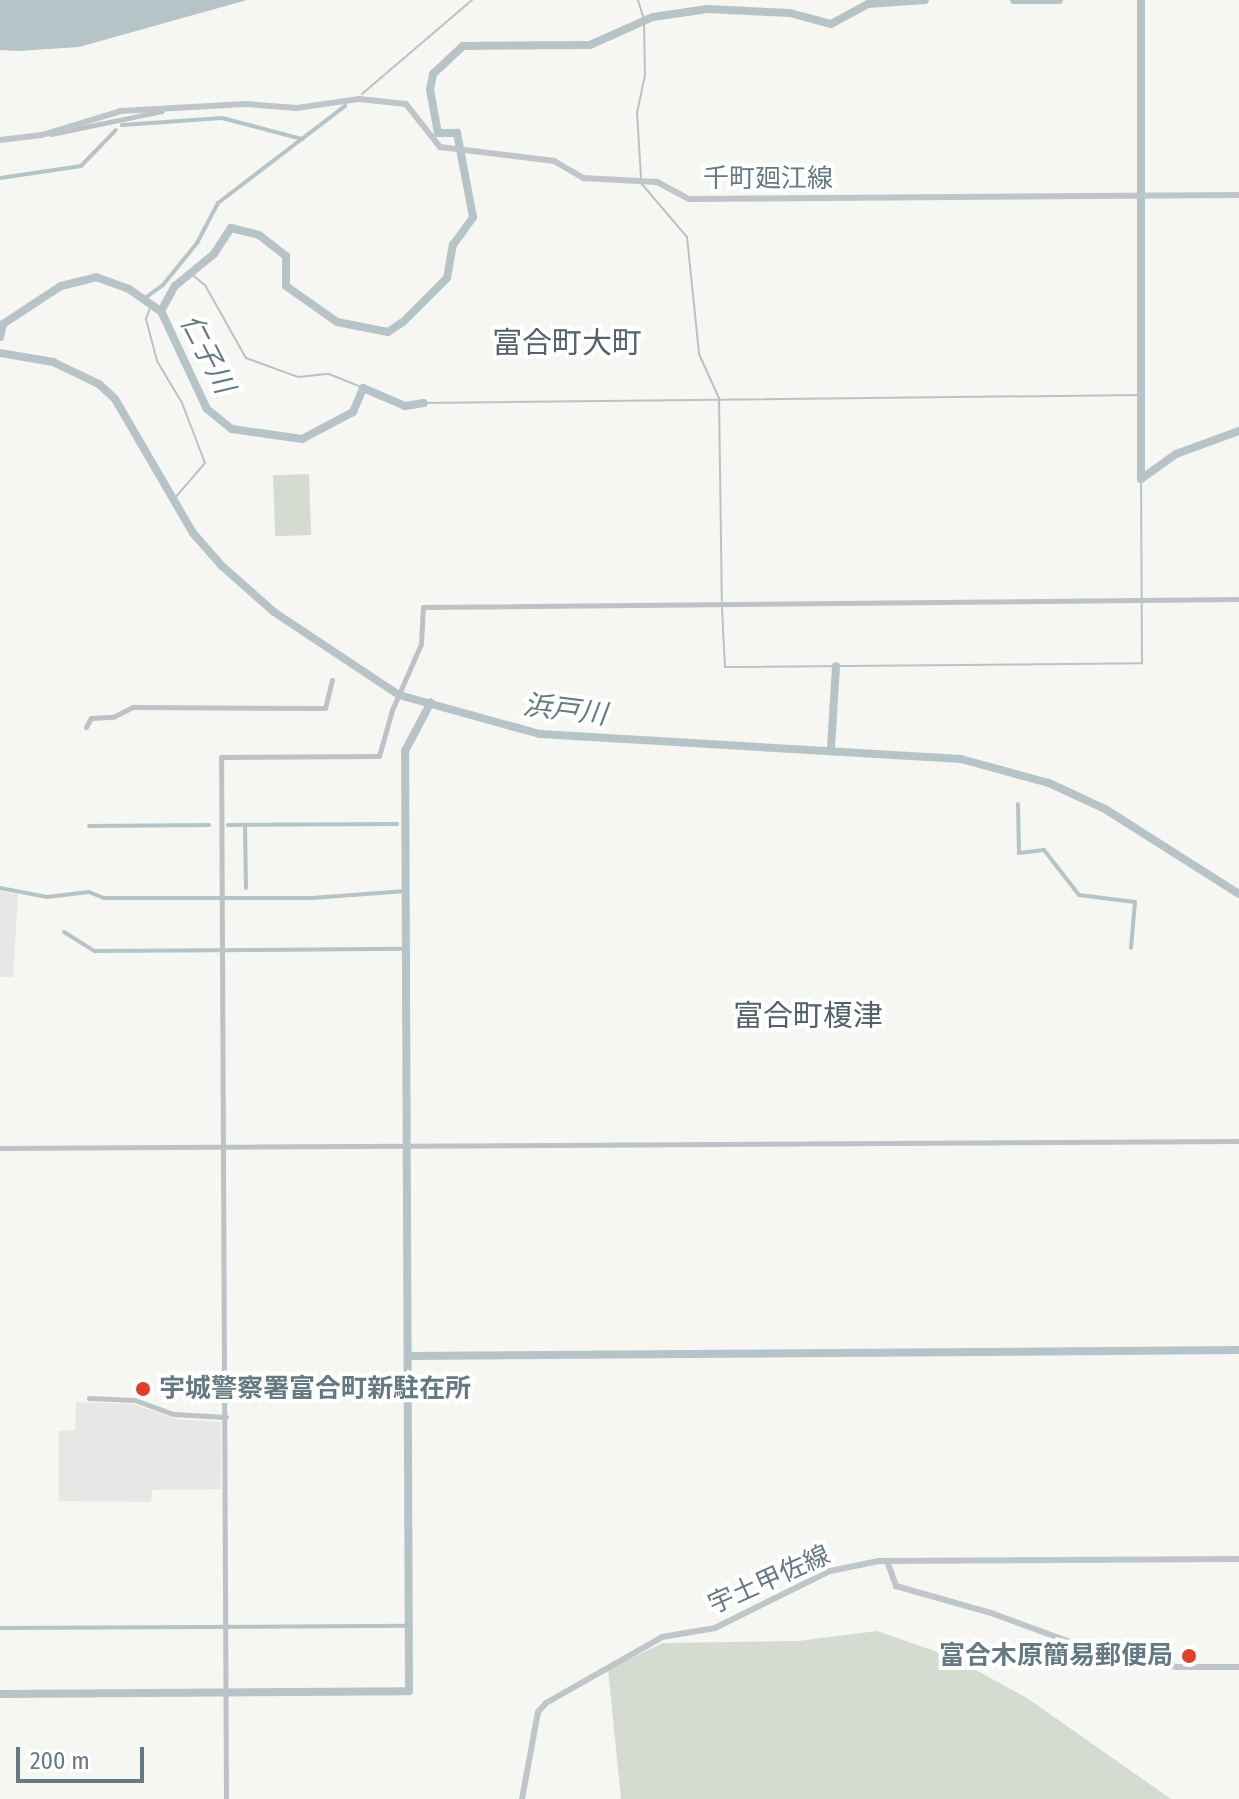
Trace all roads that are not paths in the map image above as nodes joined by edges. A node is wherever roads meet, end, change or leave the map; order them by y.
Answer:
1 (169, 109) junction
2 (42, 135) junction
3 (0, 140) edge
4 (1239, 195) edge
5 (1239, 599) edge
6 (332, 680) dead end
7 (86, 727) dead end
8 (1239, 1141) edge
9 (223, 1147) junction
10 (0, 1148) edge
11 (89, 1398) dead end
12 (226, 1417) junction
13 (1239, 1559) edge
14 (887, 1561) junction
15 (1239, 1667) edge
16 (226, 1799) edge
17 (522, 1799) edge

1 - 2 street
1 - 2 main road, 千町廻江線
1 - 4 main road, 千町廻江線
2 - 3 main road, 千町廻江線
5 - 9 street
6 - 7 street
8 - 9 street
9 - 10 street
9 - 12 street
11 - 12 street
12 - 16 street
13 - 14 main road, 宇土甲佐線
14 - 15 main road
14 - 17 main road, 宇土甲佐線

